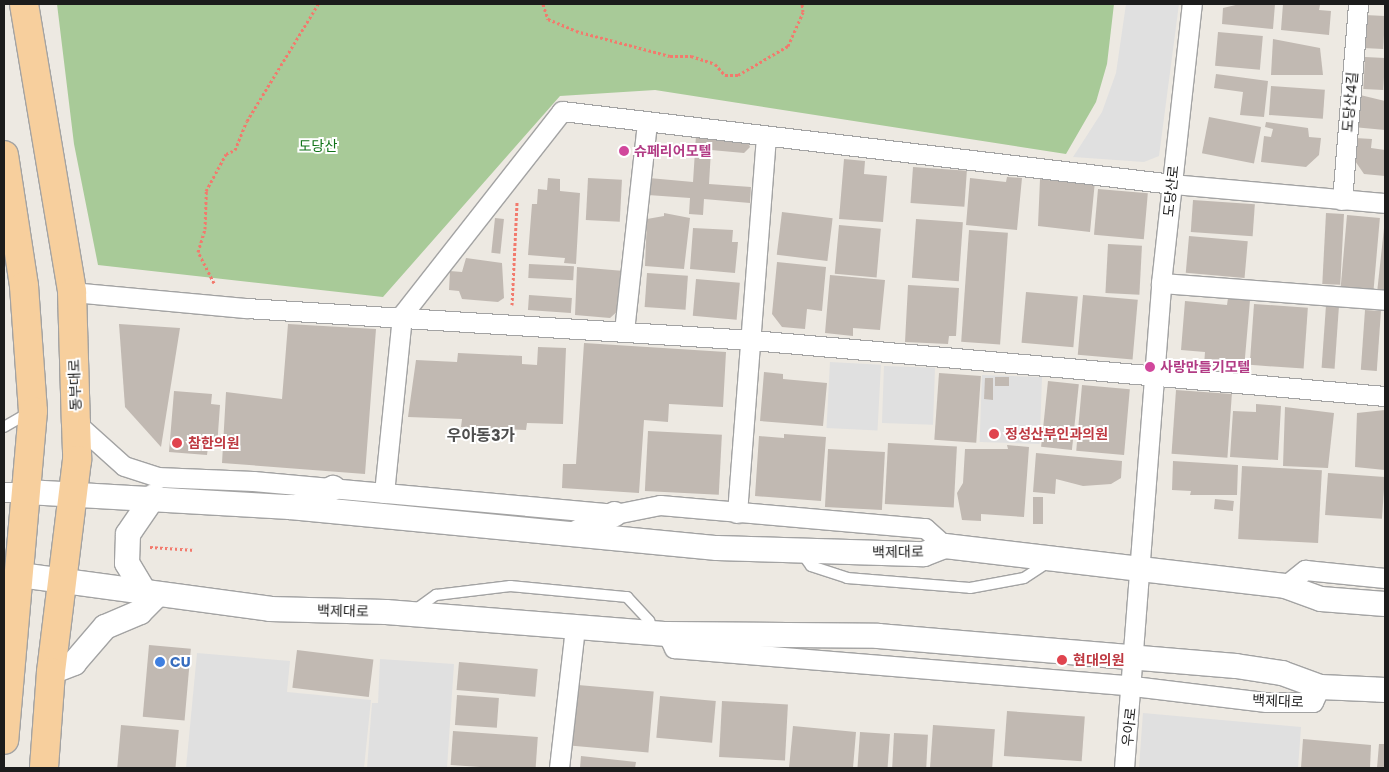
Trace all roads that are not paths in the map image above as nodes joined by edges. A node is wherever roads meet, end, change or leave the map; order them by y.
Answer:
1 (24, 4) edge
2 (1192, 4) edge
3 (1358, 4) edge
4 (647, 122) junction
5 (766, 136) junction
6 (4, 154) edge
7 (1172, 184) junction
8 (1342, 200) junction
9 (1385, 203) edge
10 (1161, 282) junction
11 (72, 292) junction
12 (1385, 300) edge
13 (402, 315) junction
14 (624, 331) junction
15 (752, 340) junction
16 (1156, 379) junction
17 (1385, 396) edge
18 (33, 411) junction
19 (76, 423) junction
20 (4, 427) edge
21 (253, 480) junction
22 (333, 488) junction
23 (16, 492) edge
24 (384, 493) junction
25 (73, 494) junction
26 (154, 496) junction
27 (294, 507) junction
28 (536, 507) junction
29 (737, 513) junction
30 (615, 514) junction
31 (572, 533) junction
32 (944, 546) junction
33 (800, 550) junction
34 (1054, 559) junction
35 (1137, 568) junction
36 (12, 575) edge
37 (1385, 578) edge
38 (62, 581) junction
39 (1285, 586) junction
40 (151, 594) junction
41 (1385, 604) edge
42 (411, 614) junction
43 (575, 626) junction
44 (660, 634) junction
45 (8, 641) edge
46 (1134, 656) junction
47 (51, 672) junction
48 (1132, 686) junction
49 (1320, 687) junction
50 (1384, 693) edge
51 (4, 740) edge
52 (44, 768) edge
53 (559, 768) edge
54 (1124, 768) edge

1 - 11 main road, 동부대로
2 - 7 street, 도당산로
3 - 8 street, 도당산4길
4 - 5 street
4 - 13 street
4 - 14 street
5 - 7 street
5 - 15 street
6 - 18 main road
7 - 8 street
7 - 10 street, 도당산로
8 - 9 street
10 - 12 street
10 - 16 street, 도당산로
11 - 13 street
11 - 19 main road, 동부대로
13 - 14 street
13 - 24 street
14 - 15 street
15 - 16 street
15 - 29 street
16 - 17 street
16 - 35 street, 도당산로
18 - 20 lane
18 - 23 main road
19 - 21 street
19 - 25 main road, 동부대로
21 - 22 street
21 - 27 street
22 - 24 street
22 - 27 street
23 - 25 street, 백제대로
23 - 36 main road
24 - 28 street
25 - 26 street, 백제대로
25 - 38 main road, 동부대로
26 - 27 street, 백제대로
26 - 40 street
27 - 31 street, 백제대로
28 - 30 street
28 - 31 street
29 - 30 street
29 - 32 street
30 - 31 street
31 - 33 street, 백제대로
32 - 33 street, 백제대로
32 - 34 street, 백제대로
33 - 34 lane
34 - 35 street, 백제대로
35 - 39 street, 백제대로
35 - 46 street, 도당산로
36 - 38 street, 백제대로
36 - 45 main road
37 - 39 street
38 - 40 street, 백제대로
38 - 47 main road, 동부대로
39 - 41 street, 백제대로
40 - 42 street, 백제대로
40 - 47 street
42 - 43 street, 백제대로
42 - 44 lane
43 - 44 street, 백제대로
43 - 53 street
44 - 46 street, 백제대로
44 - 48 street, 백제대로
45 - 51 main road
46 - 48 street, 우아로
46 - 49 street, 백제대로
47 - 52 main road, 동부대로
48 - 49 street, 백제대로
48 - 54 street, 우아로
49 - 50 street, 백제대로

